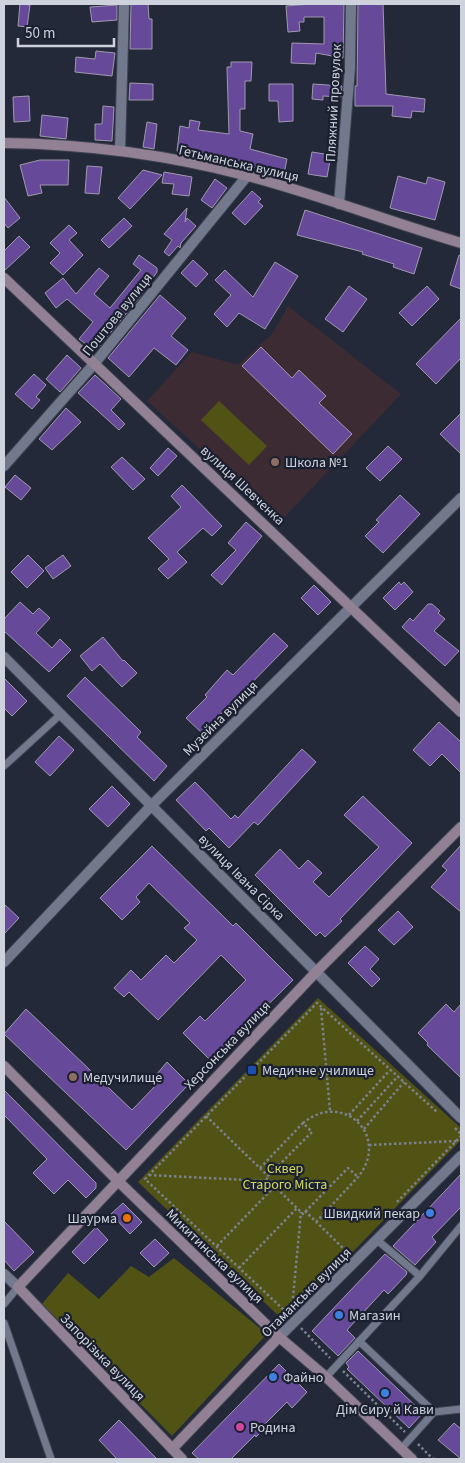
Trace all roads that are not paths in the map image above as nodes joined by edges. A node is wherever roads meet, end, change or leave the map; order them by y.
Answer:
1 (124, 4) edge
2 (351, 4) edge
3 (4, 143) edge
4 (120, 151) junction
5 (248, 176) junction
6 (338, 204) junction
7 (461, 243) edge
8 (4, 278) edge
9 (94, 364) junction
10 (4, 466) edge
11 (461, 498) edge
12 (352, 607) junction
13 (4, 657) edge
14 (461, 712) edge
15 (61, 714) junction
16 (4, 766) edge
17 (151, 806) junction
18 (461, 827) edge
19 (4, 962) edge
20 (317, 971) junction
21 (4, 1066) edge
22 (461, 1118) edge
23 (461, 1156) edge
24 (118, 1181) junction
25 (461, 1226) edge
26 (377, 1240) junction
27 (4, 1274) edge
28 (420, 1276) junction
29 (18, 1287) junction
30 (4, 1304) edge
31 (4, 1323) edge
32 (279, 1337) junction
33 (359, 1341) junction
34 (326, 1377) junction
35 (461, 1409) edge
36 (434, 1412) junction
37 (172, 1449) junction
38 (401, 1449) junction
39 (51, 1459) edge
40 (182, 1459) edge
41 (412, 1459) edge

1 - 4 street
2 - 6 street, Пляжний провулок
3 - 4 street, Гетьманська вулиця
4 - 5 street, Гетьманська вулиця
5 - 6 street, Гетьманська вулиця
5 - 9 street, Поштова вулиця
6 - 7 street, Гетьманська вулиця
8 - 9 street, вулиця Шевченка
9 - 10 street, Поштова вулиця
9 - 12 street, вулиця Шевченка
11 - 12 street, Музейна вулиця
12 - 14 street, вулиця Шевченка
12 - 17 street, Музейна вулиця
13 - 15 street, вулиця Івана Сірка
15 - 16 lane
15 - 17 street, вулиця Івана Сірка
17 - 19 street, Музейна вулиця
17 - 20 street, вулиця Івана Сірка
18 - 20 street, Херсонська вулиця
20 - 22 street, вулиця Івана Сірка
20 - 24 street, Херсонська вулиця
21 - 24 street, Микитинська вулиця
23 - 26 street, Отаманська вулиця
24 - 29 street, Херсонська вулиця
24 - 32 street, Микитинська вулиця
25 - 28 lane
26 - 28 lane
26 - 32 street, Отаманська вулиця
27 - 29 street, Запорізька вулиця
28 - 33 lane
29 - 30 lane
29 - 37 street, Запорізька вулиця
31 - 39 lane
32 - 34 street, Микитинська вулиця
32 - 37 street, Отаманська вулиця
33 - 34 lane
33 - 36 lane
34 - 38 street, Микитинська вулиця
35 - 36 lane
36 - 38 lane
37 - 40 street, Запорізька вулиця
38 - 41 street, Микитинська вулиця

